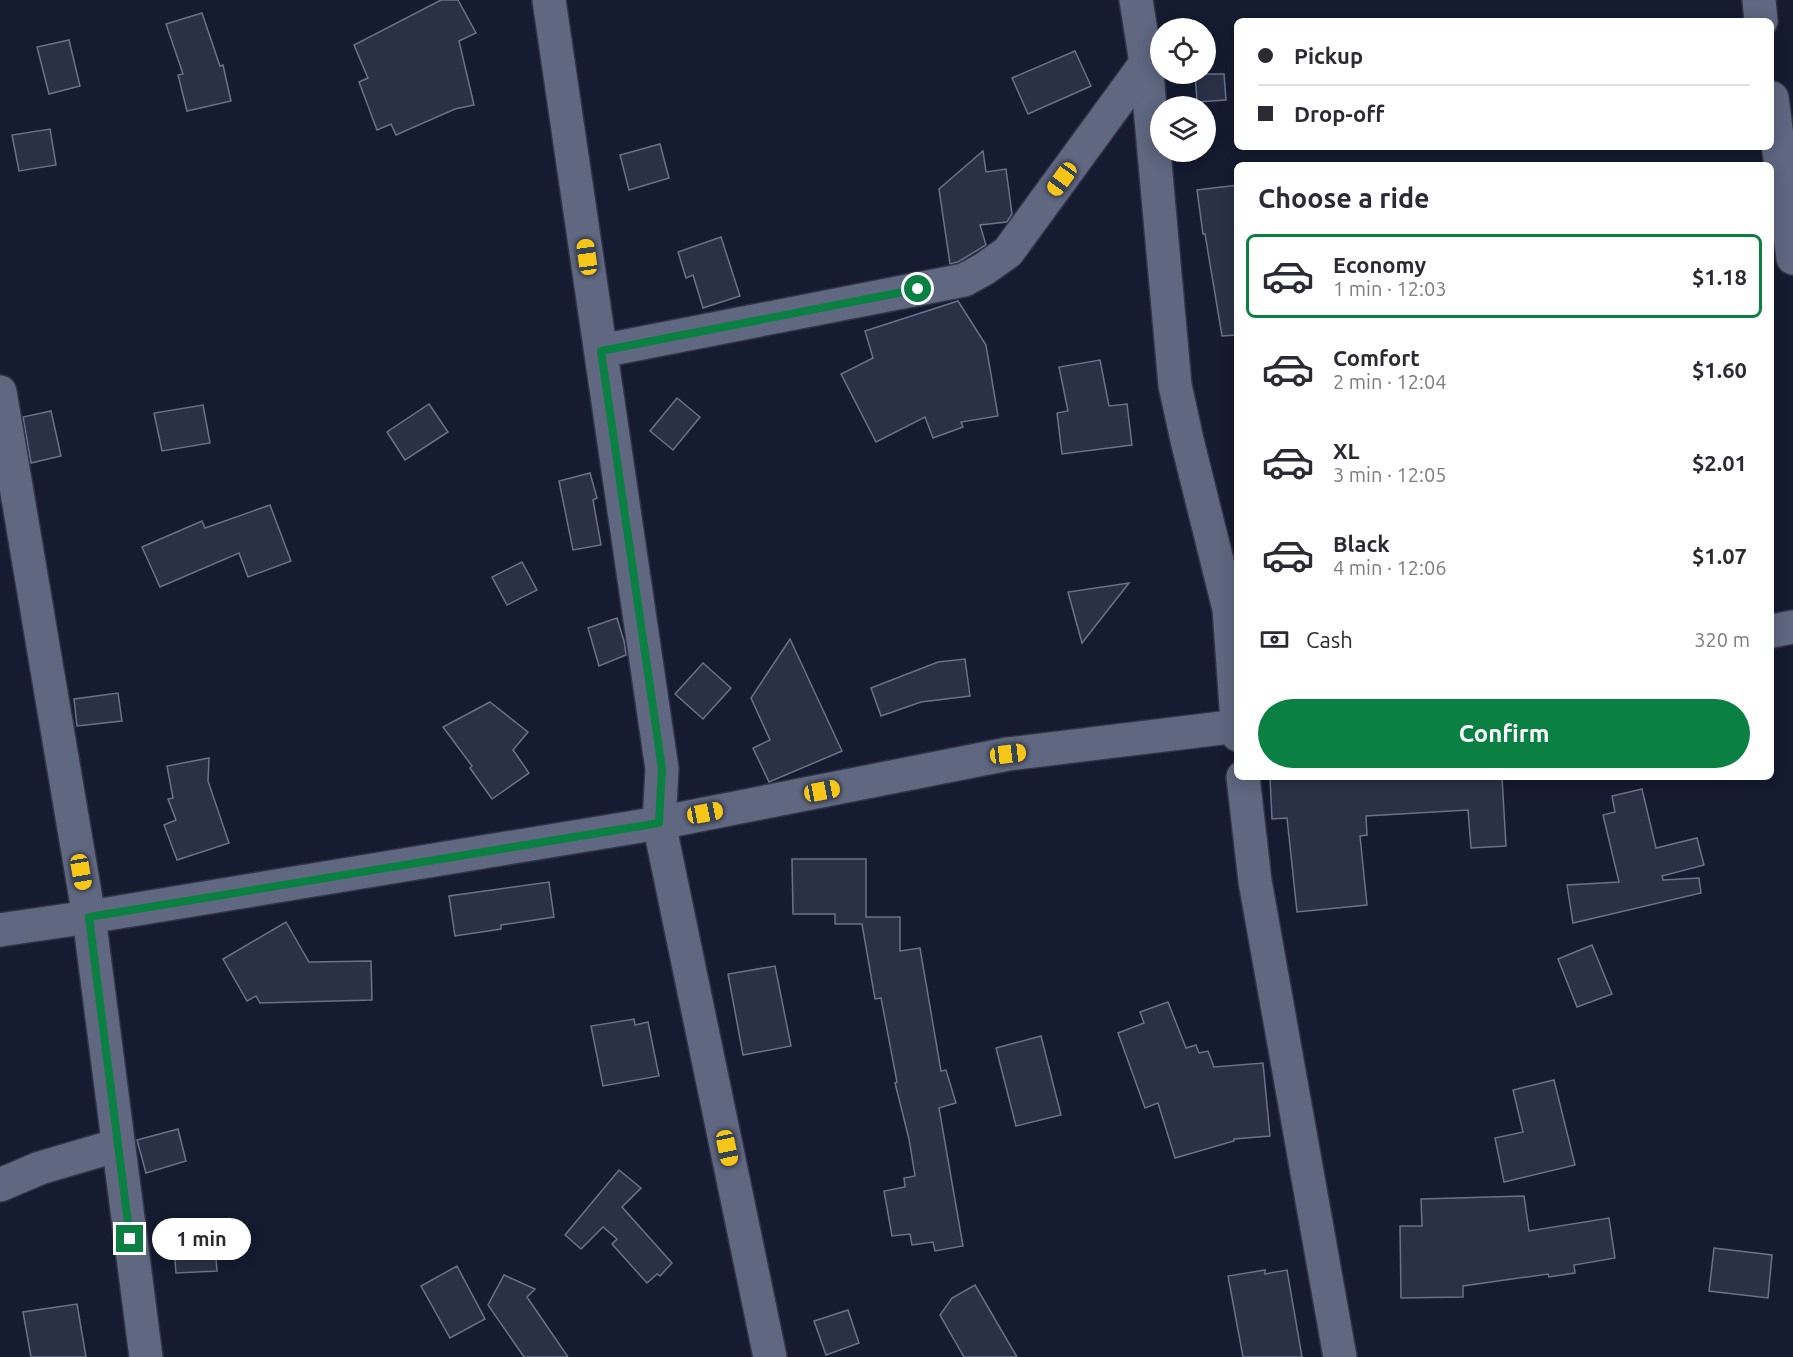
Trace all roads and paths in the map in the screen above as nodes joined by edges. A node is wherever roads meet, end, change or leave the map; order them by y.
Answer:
1 (549, 0) edge
2 (1136, 0) edge
3 (1758, 0) edge
4 (1761, 18) edge
5 (1146, 63) junction
6 (1774, 113) edge
7 (1793, 258) edge
8 (601, 351) junction
9 (0, 392) edge
10 (1793, 627) edge
11 (1774, 631) edge
12 (1234, 684) edge
13 (1234, 729) edge
14 (1243, 780) edge
15 (659, 823) junction
16 (89, 917) junction
17 (0, 930) edge
18 (118, 1145) junction
19 (0, 1185) edge
20 (146, 1357) edge
21 (770, 1357) edge
22 (1340, 1357) edge

1 - 8 street
2 - 5 street
3 - 4 street
5 - 8 street
5 - 12 street
6 - 7 street
8 - 15 street
9 - 16 street
10 - 11 street
13 - 15 street
14 - 22 street
15 - 16 street
15 - 21 street
16 - 17 street
16 - 18 street
18 - 19 street
18 - 20 street

